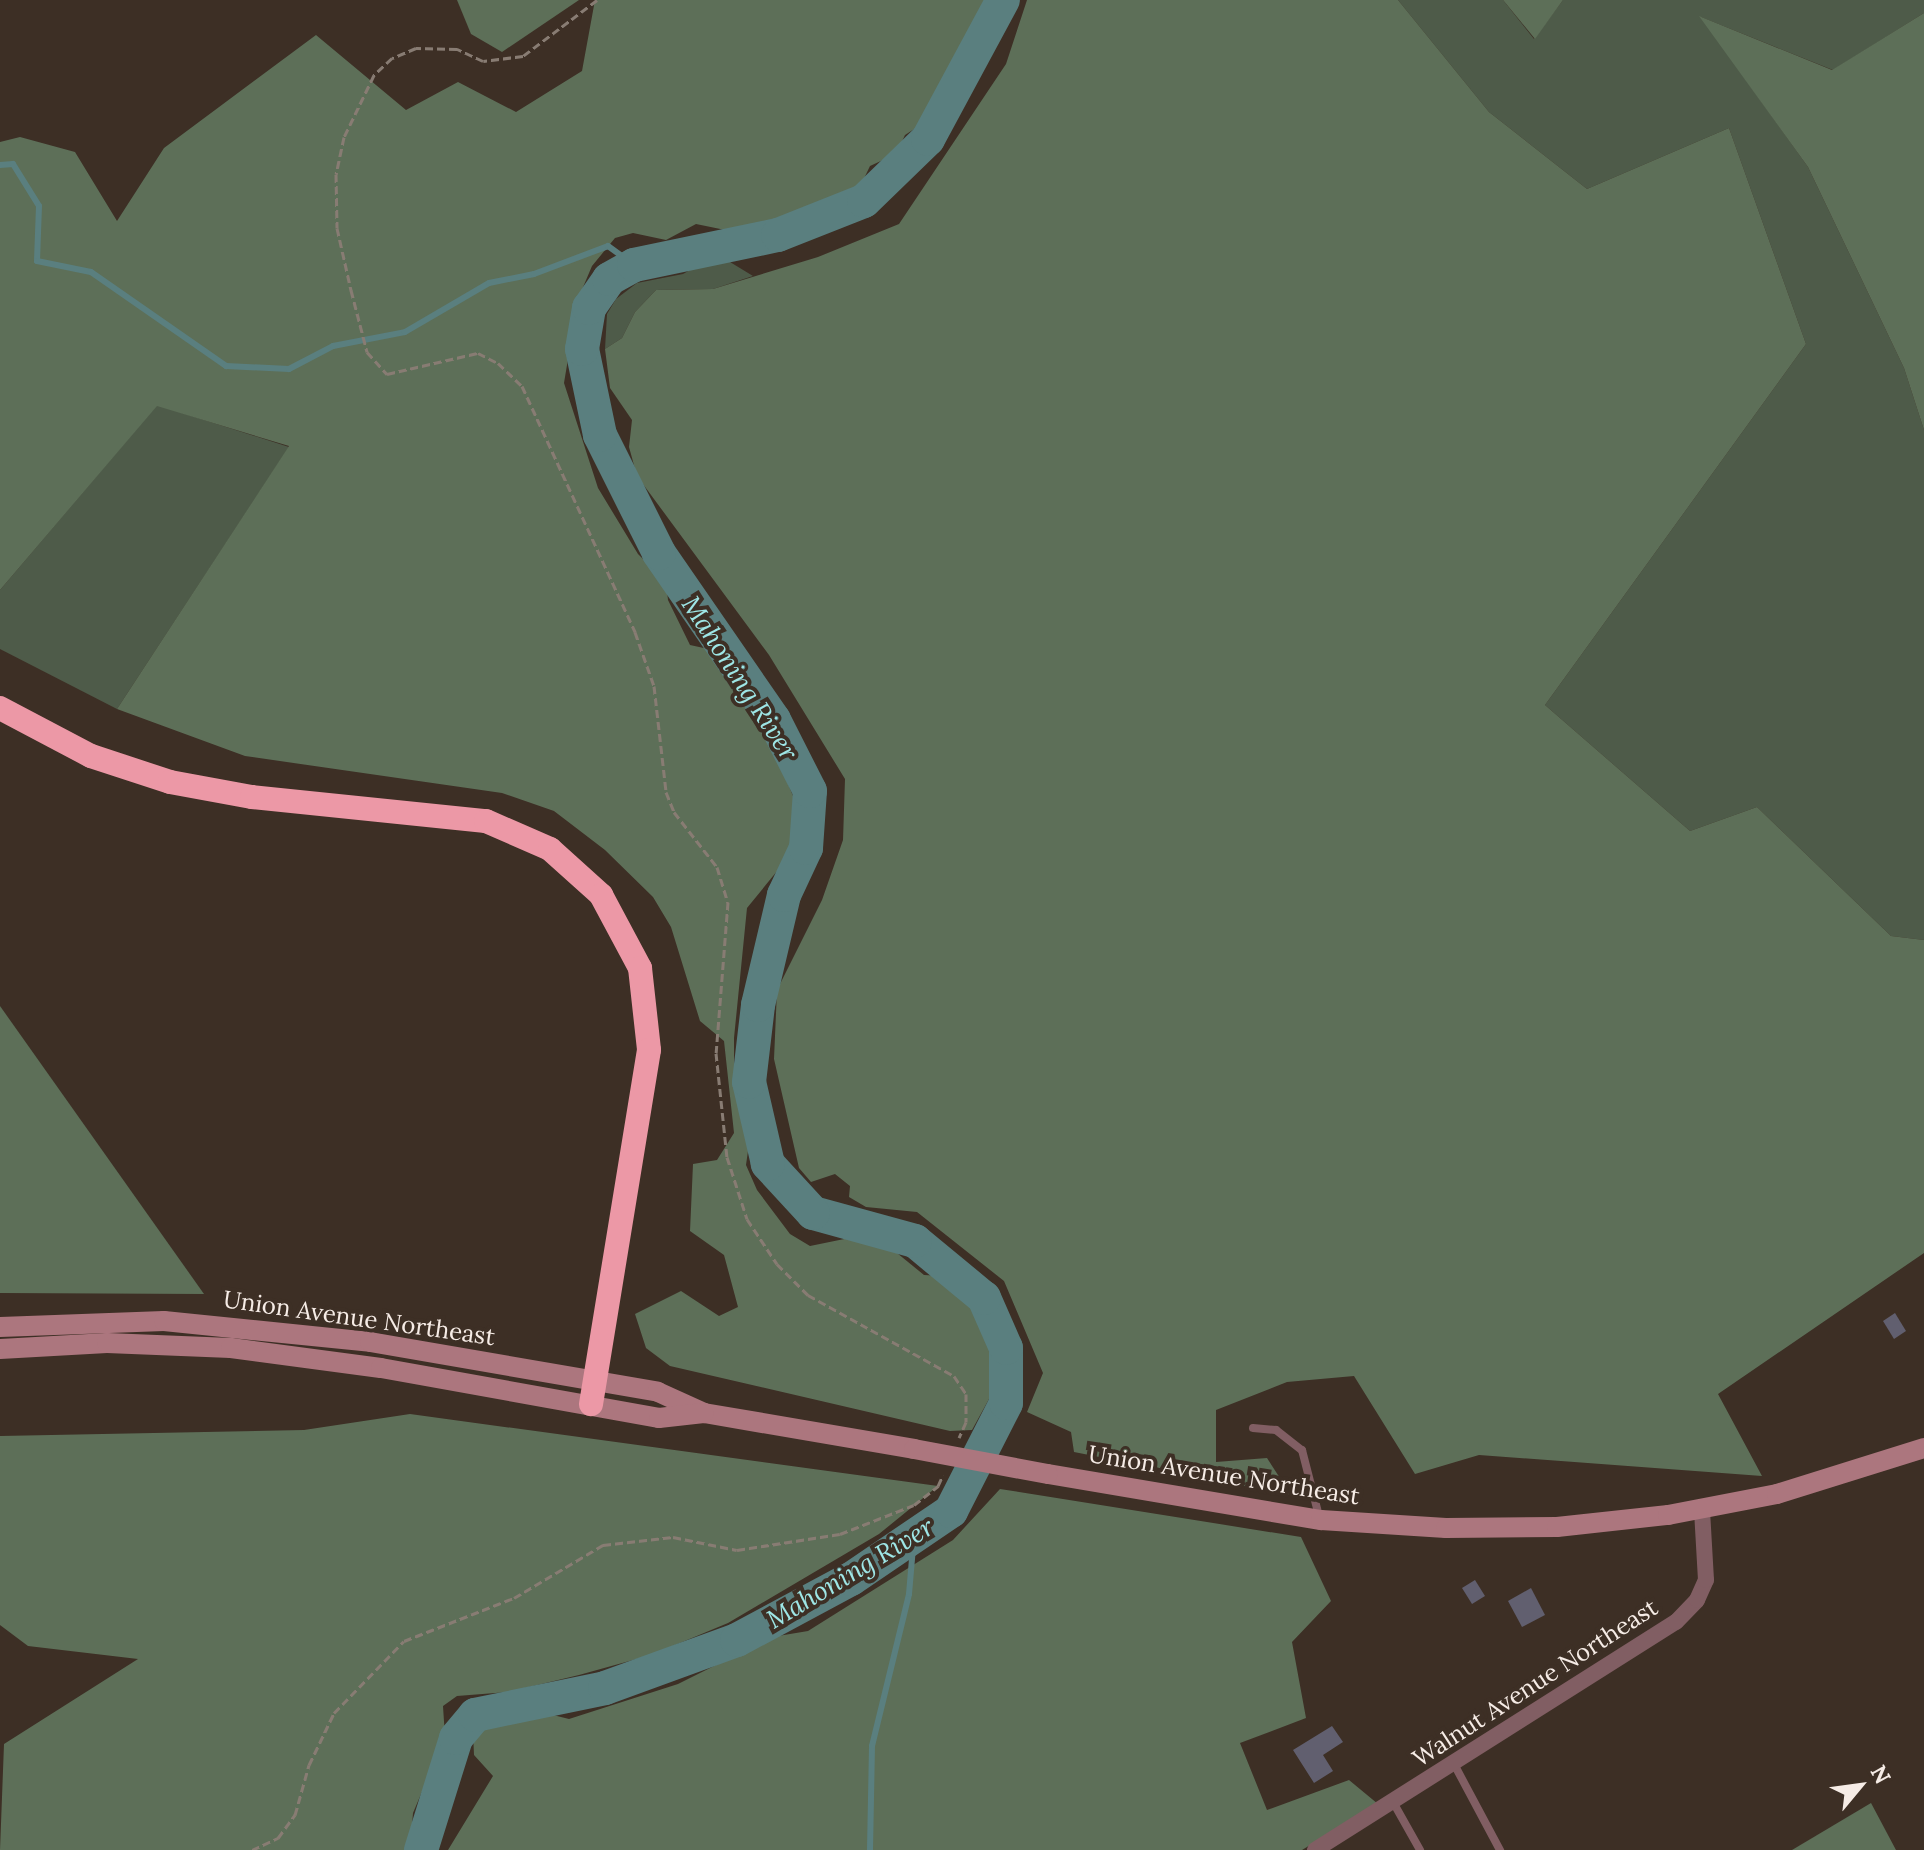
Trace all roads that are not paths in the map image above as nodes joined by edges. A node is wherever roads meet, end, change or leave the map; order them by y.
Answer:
1 (0, 708) edge
2 (0, 1327) edge
3 (0, 1349) edge
4 (593, 1393) junction
5 (1253, 1428) dead end
6 (1924, 1448) edge
7 (1702, 1510) junction
8 (1321, 1520) junction
9 (1454, 1764) junction
10 (1393, 1802) junction
11 (1315, 1850) edge
12 (1420, 1850) edge
13 (1500, 1850) edge

1 - 4 highway
2 - 4 main road, Union Avenue Northeast
3 - 4 main road, Union Avenue Northeast
4 - 8 main road, Union Avenue Northeast, bridge
5 - 8 lane
6 - 7 main road, Union Avenue Northeast
7 - 8 main road, Union Avenue Northeast
7 - 9 street, Walnut Avenue Northeast
9 - 10 street, Walnut Avenue Northeast
9 - 13 lane
10 - 11 street, Walnut Avenue Northeast
10 - 12 lane

